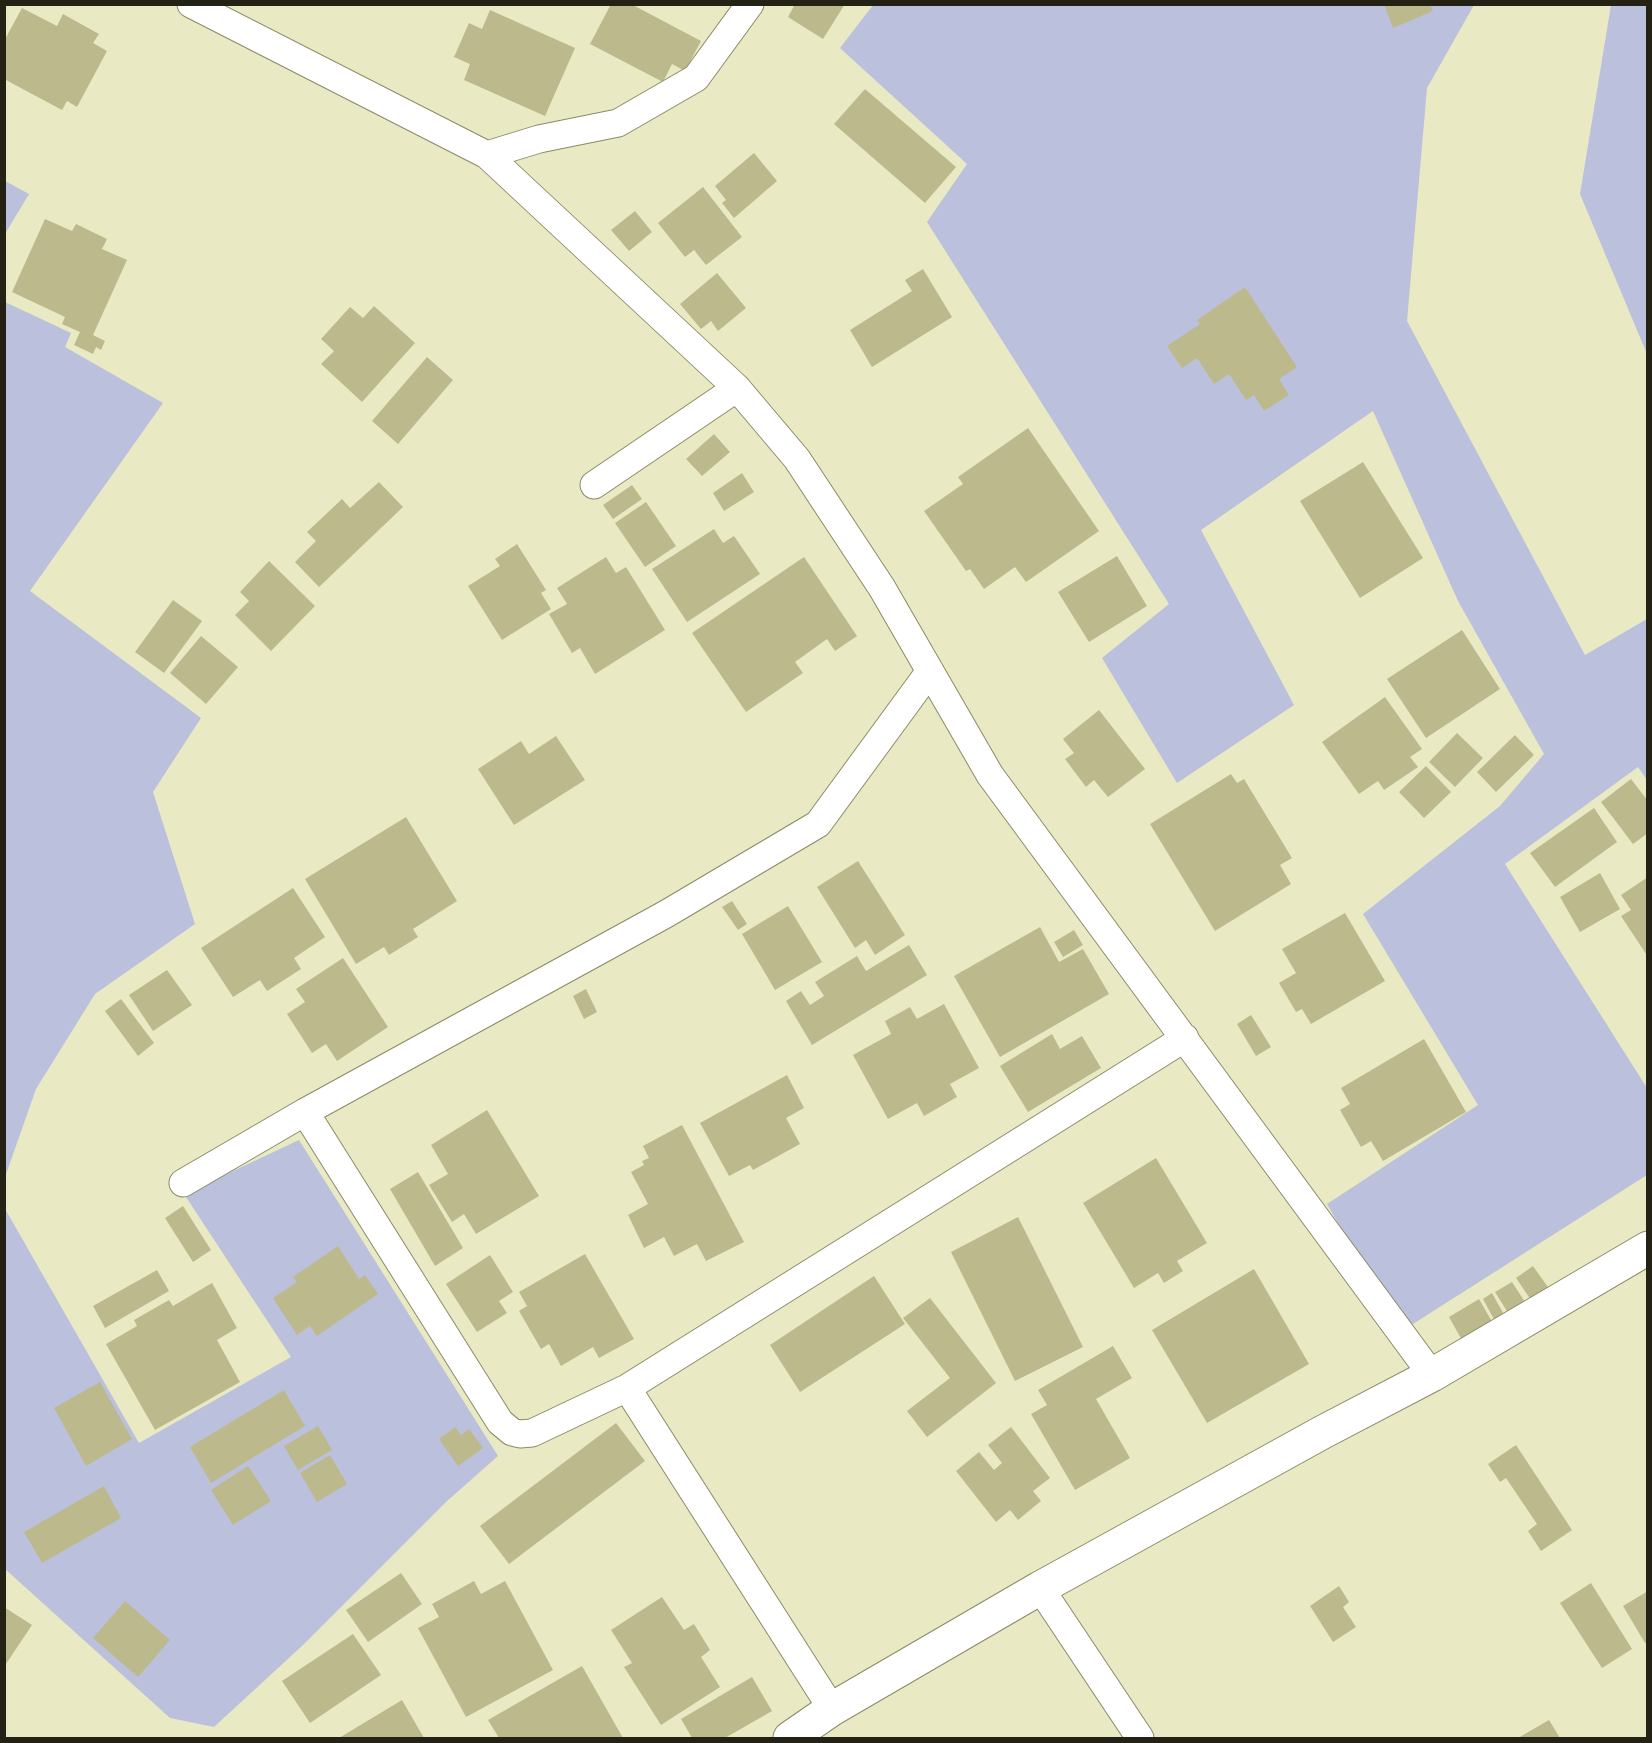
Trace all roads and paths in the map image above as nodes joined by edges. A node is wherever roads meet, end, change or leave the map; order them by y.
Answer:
1 (191, 4) edge
2 (750, 4) edge
3 (487, 155) junction
4 (737, 388) junction
5 (594, 485) dead end
6 (930, 671) junction
7 (1185, 1038) junction
8 (305, 1112) junction
9 (183, 1183) dead end
10 (1647, 1248) edge
11 (1432, 1376) junction
12 (627, 1388) junction
13 (1040, 1588) junction
14 (832, 1709) junction
15 (790, 1738) edge
16 (1140, 1738) edge

1 - 3 street
2 - 3 street
3 - 4 street
4 - 5 street
4 - 6 street
6 - 7 street
6 - 8 street
7 - 11 street
7 - 12 street
8 - 9 street
8 - 12 street
10 - 11 street
11 - 13 street
12 - 14 street
13 - 14 street
13 - 16 street
14 - 15 street

